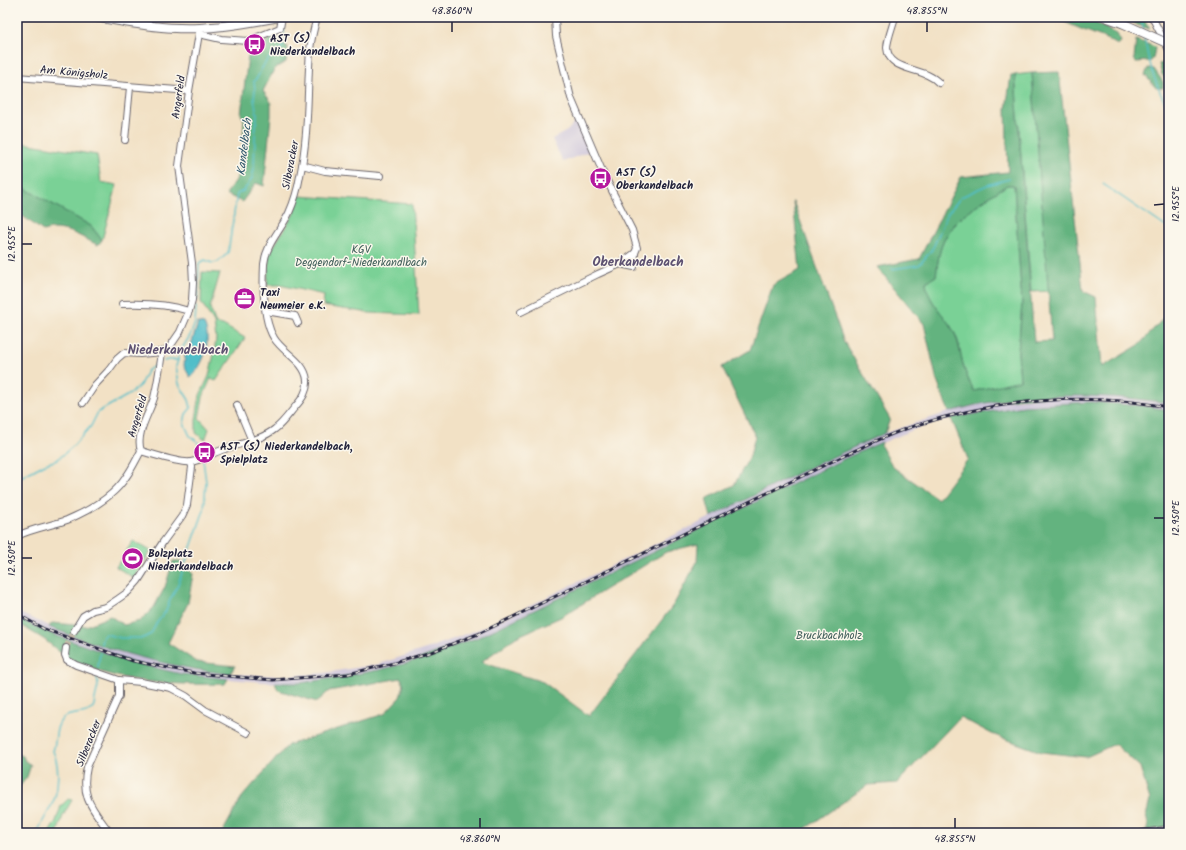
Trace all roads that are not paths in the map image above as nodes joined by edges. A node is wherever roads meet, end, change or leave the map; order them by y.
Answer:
1 (96, 17) edge
2 (281, 17) edge
3 (317, 17) edge
4 (554, 17) edge
5 (895, 17) edge
6 (1105, 17) edge
7 (1152, 17) edge
8 (199, 31) junction
9 (1169, 44) edge
10 (1169, 50) edge
11 (17, 77) edge
12 (939, 82) dead end
13 (130, 87) junction
14 (189, 91) junction
15 (125, 140) dead end
16 (302, 165) junction
17 (380, 176) dead end
18 (635, 253) junction
19 (620, 264) junction
20 (122, 304) dead end
21 (189, 311) junction
22 (266, 311) junction
23 (520, 312) dead end
24 (298, 323) dead end
25 (162, 352) junction
26 (83, 403) dead end
27 (237, 405) dead end
28 (252, 441) junction
29 (141, 451) junction
30 (191, 462) junction
31 (17, 536) edge
32 (74, 631) tunnel mouth
33 (66, 648) dead end
34 (119, 680) junction
35 (248, 734) dead end
36 (1169, 830) edge
37 (110, 833) edge
38 (1145, 833) edge

1 - 8 main road
2 - 8 main road
2 - 8 street
3 - 16 street, Silberacker
4 - 18 street
5 - 12 street
6 - 9 main road, bridge
7 - 10 street
8 - 14 street, Angerfeld
11 - 13 street, Am Königsholz
13 - 14 street, Am Königsholz
13 - 15 street
14 - 21 street, Angerfeld
16 - 17 street
16 - 22 street, Silberacker
18 - 19 street
18 - 19 street
19 - 23 street
20 - 21 street
21 - 25 street, Angerfeld
22 - 24 street
22 - 28 street, Silberacker
25 - 26 street
25 - 29 street, Angerfeld
27 - 28 street
28 - 30 street, Silberacker
29 - 30 street
29 - 31 street, Angerfeld
30 - 32 street
33 - 34 street
34 - 35 street
34 - 37 street, Silberacker
36 - 38 street

